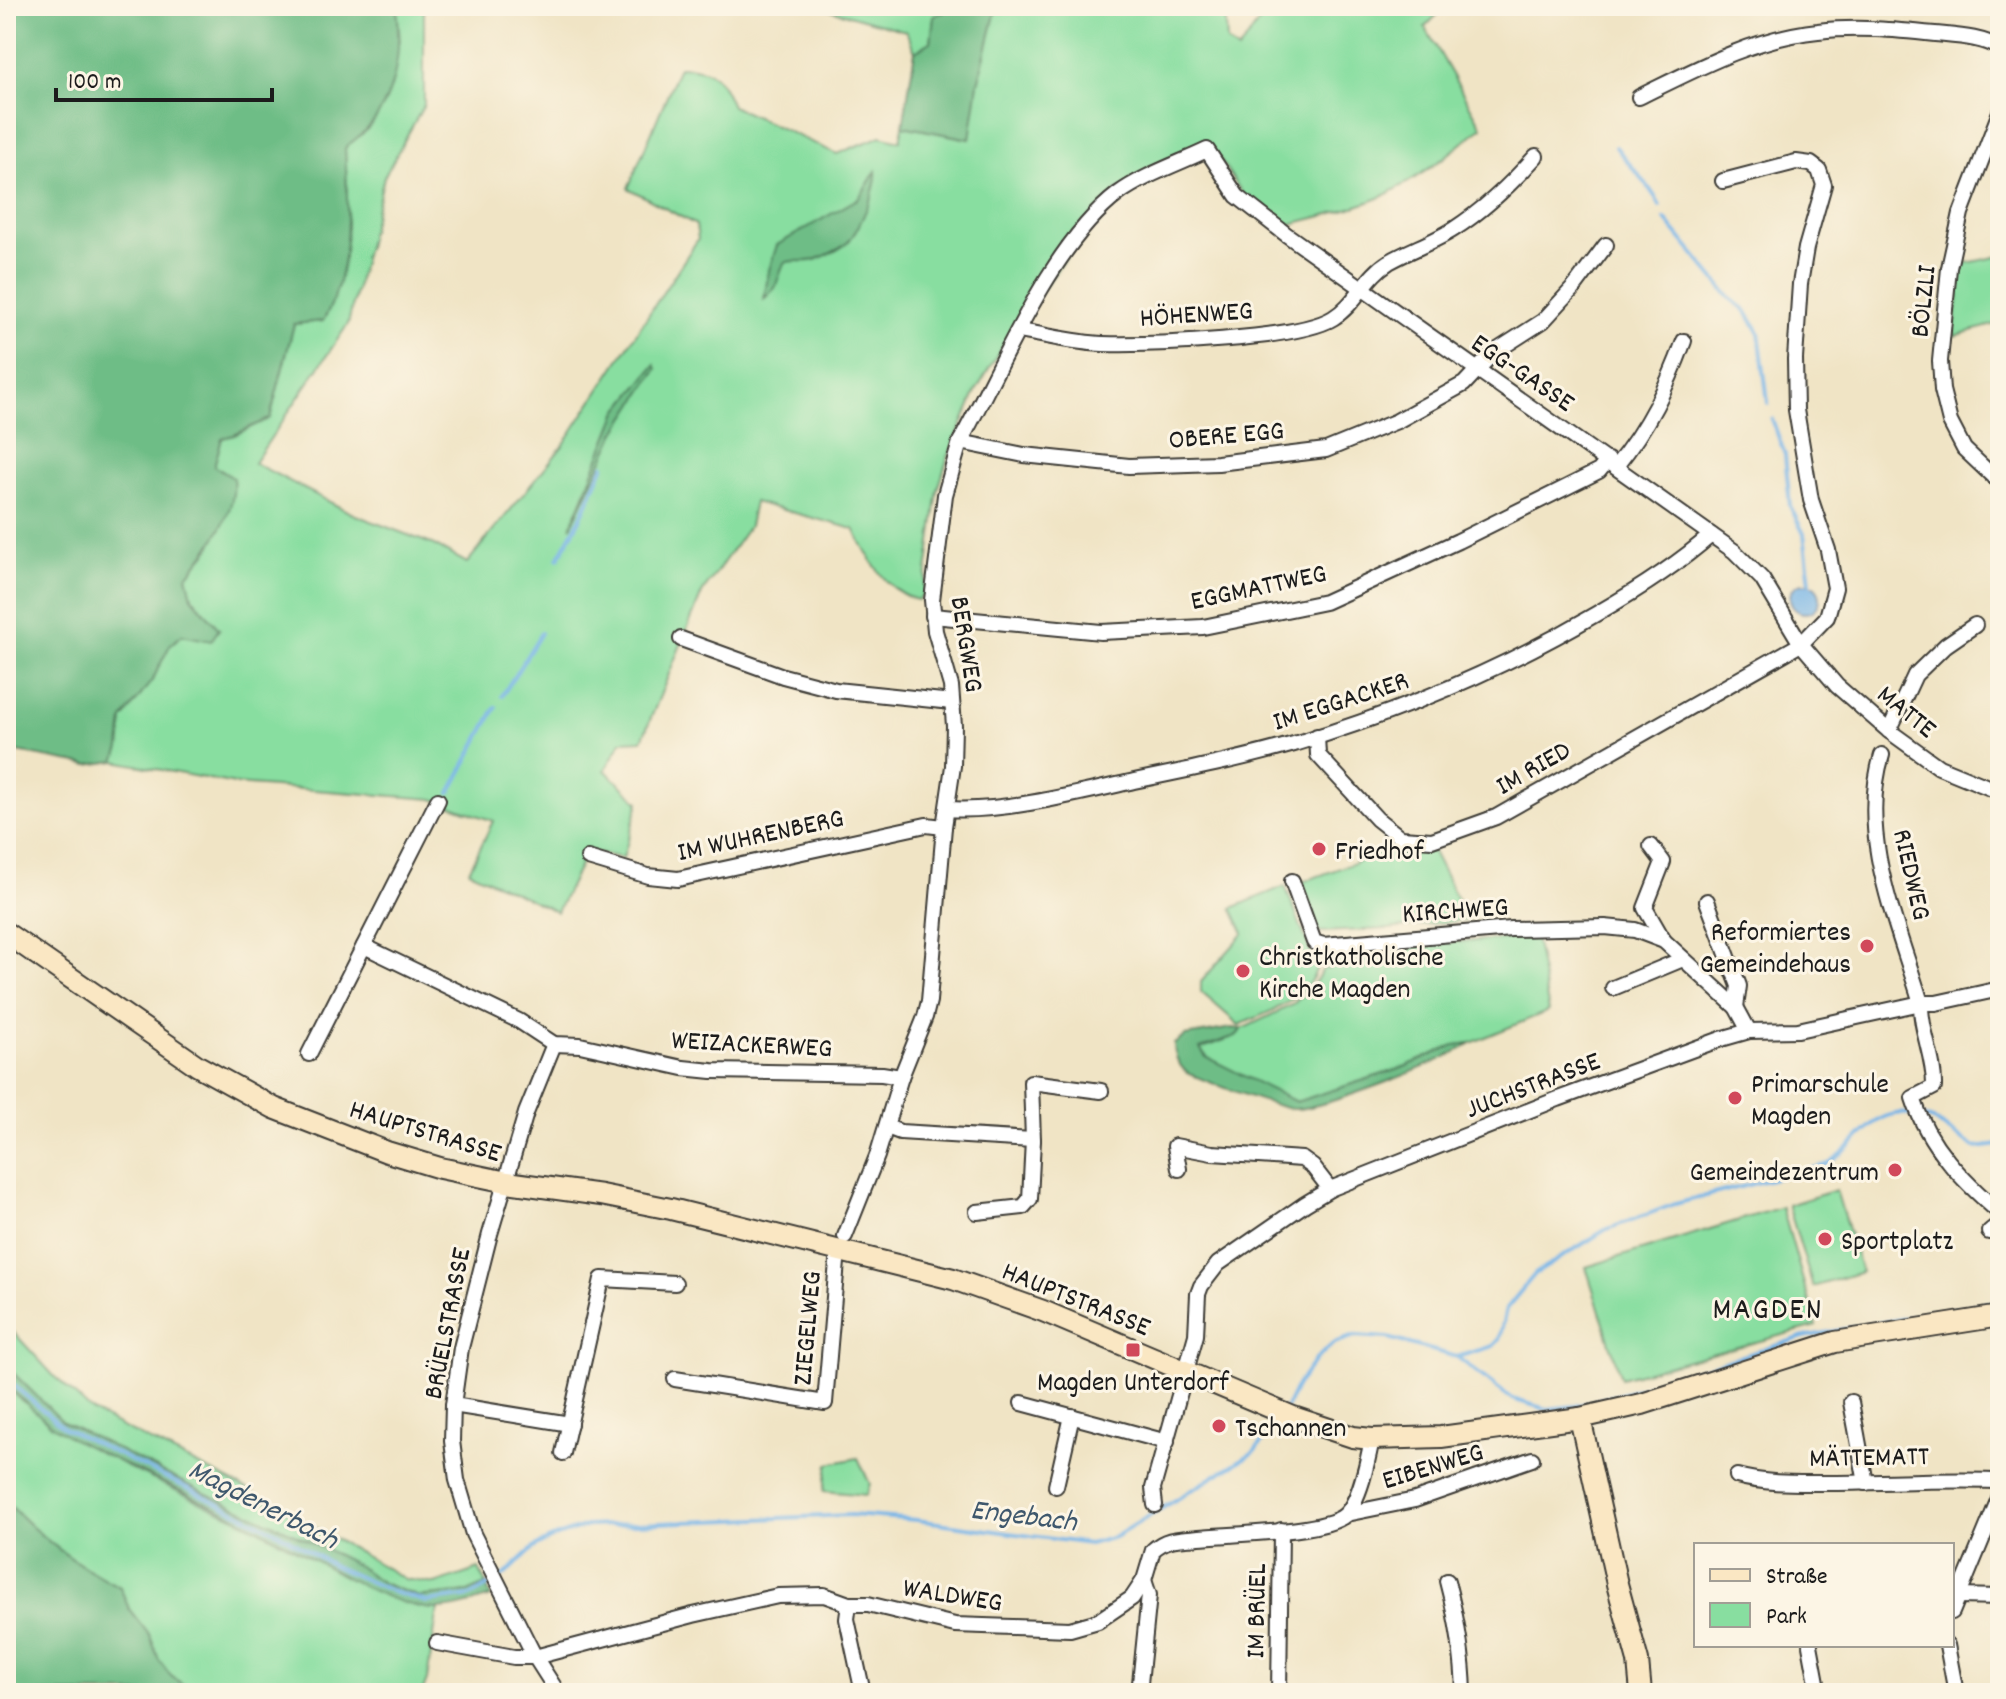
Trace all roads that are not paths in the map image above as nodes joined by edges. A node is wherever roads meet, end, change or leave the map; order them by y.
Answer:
1 (1998, 44) edge
2 (1639, 97) dead end
3 (2000, 112) edge
4 (1207, 150) joint
5 (1536, 156) dead end
6 (1723, 181) dead end
7 (1606, 245) dead end
8 (1363, 289) junction
9 (1018, 331) junction
10 (1684, 341) dead end
11 (1476, 370) junction
12 (960, 442) junction
13 (1612, 463) junction
14 (2000, 483) edge
15 (1711, 535) junction
16 (933, 616) junction
17 (1975, 625) dead end
18 (681, 639) dead end
19 (1801, 644) junction
20 (952, 702) junction
21 (1889, 731) junction
22 (1317, 736) junction
23 (1882, 755) dead end
24 (2000, 792) edge
25 (438, 800) dead end
26 (948, 809) junction
27 (944, 827) junction
28 (1651, 846) dead end
29 (588, 858) dead end
30 (1292, 881) dead end
31 (1707, 901) dead end
32 (6, 933) edge
33 (1664, 941) junction
34 (364, 946) junction
35 (1683, 959) junction
36 (1613, 988) dead end
37 (2000, 989) edge
38 (1921, 1003) junction
39 (1736, 1007) junction
40 (1749, 1031) junction
41 (554, 1044) junction
42 (309, 1054) dead end
43 (901, 1077) junction
44 (1101, 1091) dead end
45 (887, 1127) junction
46 (1033, 1140) junction
47 (1179, 1169) dead end
48 (507, 1182) junction
49 (1330, 1189) junction
50 (977, 1212) dead end
51 (2000, 1213) edge
52 (841, 1243) junction
53 (675, 1283) dead end
54 (2000, 1316) edge
55 (1186, 1373) junction
56 (675, 1379) dead end
57 (1851, 1402) dead end
58 (1022, 1403) dead end
59 (453, 1405) junction
60 (1072, 1416) junction
61 (1580, 1418) junction
62 (570, 1424) junction
63 (1372, 1439) junction
64 (1167, 1442) junction
65 (563, 1453) dead end
66 (1532, 1459) dead end
67 (1737, 1476) dead end
68 (1866, 1483) junction
69 (1056, 1486) dead end
70 (2000, 1486) edge
71 (2000, 1496) edge
72 (1155, 1505) dead end
73 (1346, 1514) junction
74 (1281, 1530) junction
75 (1144, 1580) junction
76 (1447, 1581) dead end
77 (1958, 1596) junction
78 (2000, 1597) edge
79 (849, 1604) junction
80 (1954, 1607) edge
81 (437, 1643) dead end
82 (1810, 1647) edge
83 (1947, 1647) edge
84 (535, 1657) junction
85 (558, 1693) edge
86 (863, 1693) edge
87 (1139, 1693) edge
88 (1279, 1693) edge
89 (1464, 1693) edge
90 (1644, 1693) edge
91 (1819, 1693) edge
92 (1956, 1693) edge

1 - 2 street
3 - 14 street, BÖLZLI
4 - 8 street, EGG-GASSE
4 - 9 street, BERGWEG
5 - 8 street, HÖHENWEG
6 - 19 street, IM RIED
7 - 11 street, OBERE EGG
8 - 9 street, HÖHENWEG
8 - 11 street, EGG-GASSE
9 - 12 street, BERGWEG
10 - 13 street, EGGMATTWEG
11 - 12 street, OBERE EGG
11 - 13 street, EGG-GASSE
12 - 16 street, BERGWEG
13 - 15 street, EGG-GASSE
13 - 16 street, EGGMATTWEG
15 - 19 street, EGG-GASSE
15 - 22 street, IM EGGACKER
16 - 20 street, BERGWEG
17 - 21 street
18 - 20 street
19 - 21 street, MATTE
19 - 22 street, IM RIED
20 - 26 street, BERGWEG
21 - 24 street, MATTE
22 - 26 street, IM EGGACKER
23 - 38 street, RIEDWEG
25 - 34 street
26 - 27 street, BERGWEG
27 - 29 street, IM WUHRENBERG
27 - 43 street, BERGWEG
28 - 33 street, KIRCHWEG
30 - 33 street, KIRCHWEG
31 - 39 street, KIRCHWEG
32 - 48 main road, HAUPTSTRASSE
33 - 35 street, KIRCHWEG
34 - 41 street, WEIZACKERWEG
34 - 42 street
35 - 36 street
35 - 39 street, KIRCHWEG
37 - 38 street, JUCHSTRASSE
38 - 40 street, JUCHSTRASSE
38 - 51 street, RIEDWEG
39 - 40 street, KIRCHWEG
40 - 49 street, JUCHSTRASSE
41 - 43 street, WEIZACKERWEG
41 - 48 street
43 - 45 street, BERGWEG
44 - 46 street
45 - 46 street
45 - 52 street, BERGWEG
46 - 50 street
47 - 49 street
48 - 52 main road, HAUPTSTRASSE
48 - 59 street, BRÜELSTRASSE
49 - 55 street, JUCHSTRASSE
52 - 55 main road, HAUPTSTRASSE
52 - 56 street, ZIEGELWEG
53 - 62 street
54 - 61 main road, HAUPTSTRASSE
55 - 63 main road, HAUPTSTRASSE
55 - 64 street, JUCHSTRASSE
57 - 68 street
58 - 60 street
59 - 62 street
59 - 84 street, BRÜELSTRASSE
60 - 64 street
60 - 69 street
61 - 63 main road, HAUPTSTRASSE
61 - 90 main road
62 - 65 street
63 - 73 street
64 - 72 street, JUCHSTRASSE
66 - 73 street, EIBENWEG
67 - 68 street, MÄTTEMATT
68 - 70 street, MÄTTEMATT
71 - 77 street
73 - 74 street, WALDWEG
74 - 75 street, WALDWEG
74 - 88 street, IM BRÜEL
75 - 79 street, WALDWEG
75 - 87 street
76 - 89 street
77 - 78 street
77 - 80 street
79 - 84 street, WALDWEG
79 - 86 street
81 - 84 street, WALDWEG
82 - 91 street
83 - 92 street
84 - 85 street, BRÜELSTRASSE

